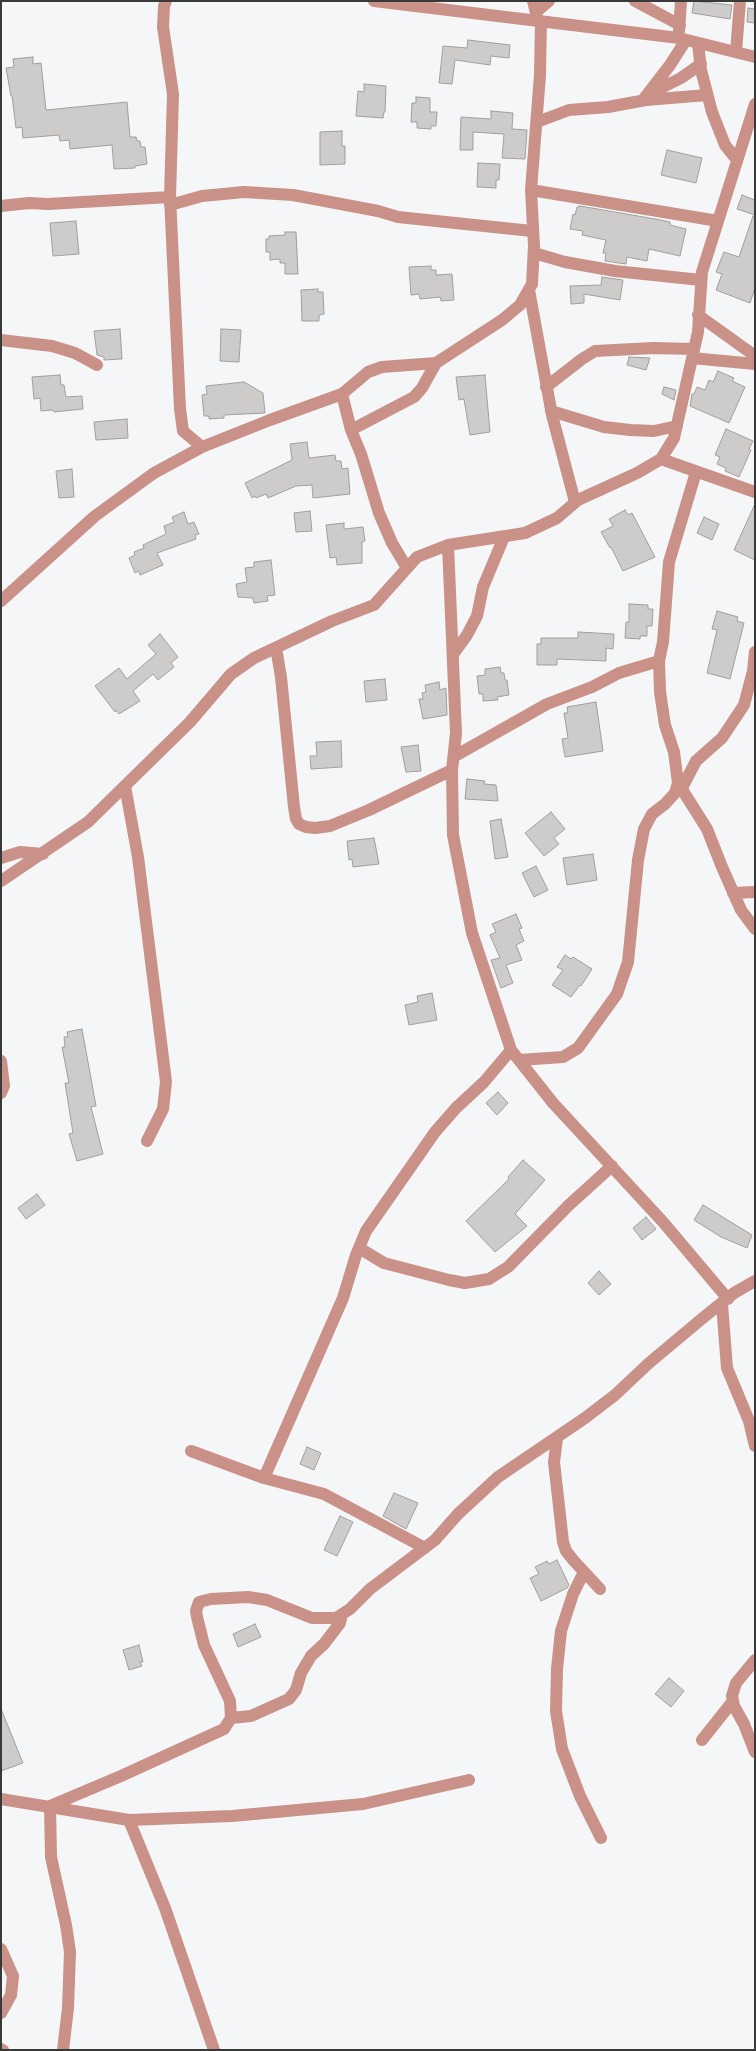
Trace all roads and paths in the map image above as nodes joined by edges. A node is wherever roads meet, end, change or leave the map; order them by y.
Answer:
1 (166, 1) edge
2 (374, 1) edge
3 (549, 1) edge
4 (635, 1) edge
5 (681, 1) edge
6 (740, 1) edge
7 (537, 14) edge
8 (686, 37) junction
9 (736, 52) junction
10 (755, 57) edge
11 (701, 64) junction
12 (648, 95) junction
13 (707, 95) junction
14 (755, 104) edge
15 (537, 122) junction
16 (737, 160) junction
17 (531, 190) junction
18 (170, 201) junction
19 (1, 206) edge
20 (718, 221) junction
21 (532, 231) junction
22 (534, 253) junction
23 (701, 280) junction
24 (529, 290) junction
25 (698, 315) junction
26 (1, 340) edge
27 (693, 354) junction
28 (755, 356) edge
29 (436, 363) junction
30 (755, 364) edge
31 (97, 365) dead end
32 (546, 387) junction
33 (342, 394) junction
34 (551, 411) junction
35 (677, 426) junction
36 (351, 430) junction
37 (202, 447) junction
38 (660, 459) junction
39 (696, 472) junction
40 (755, 492) edge
41 (575, 502) junction
42 (504, 537) junction
43 (448, 545) junction
44 (407, 568) junction
45 (1, 602) edge
46 (276, 648) junction
47 (755, 652) edge
48 (454, 653) junction
49 (659, 661) junction
50 (455, 756) junction
51 (452, 770) junction
52 (680, 785) junction
53 (125, 786) junction
54 (43, 854) junction
55 (1, 858) edge
56 (1, 881) edge
57 (755, 892) edge
58 (734, 893) junction
59 (755, 928) edge
60 (515, 1055) junction
61 (1, 1061) edge
62 (1, 1092) edge
63 (147, 1141) dead end
64 (612, 1166) junction
65 (359, 1248) junction
66 (755, 1282) edge
67 (725, 1301) junction
68 (557, 1438) junction
69 (755, 1446) edge
70 (191, 1451) dead end
71 (264, 1478) junction
72 (425, 1548) junction
73 (584, 1572) junction
74 (600, 1589) dead end
75 (342, 1614) junction
76 (755, 1660) edge
77 (733, 1701) junction
78 (231, 1718) junction
79 (702, 1740) dead end
80 (755, 1752) edge
81 (469, 1780) dead end
82 (1, 1800) edge
83 (50, 1806) junction
84 (129, 1820) junction
85 (601, 1838) dead end
86 (1, 1950) edge
87 (1, 2013) edge
88 (64, 2050) edge
89 (214, 2050) edge

1 - 18 street
2 - 7 street
3 - 7 street
4 - 8 street
5 - 8 street
6 - 9 street
7 - 8 street
7 - 15 street
8 - 9 street
8 - 11 street
8 - 12 street
9 - 10 street
11 - 12 street
11 - 13 street
12 - 13 street
12 - 15 street
13 - 16 street
14 - 16 street
15 - 17 street
16 - 20 street
17 - 20 street
17 - 21 street
18 - 19 street
18 - 21 street
18 - 37 street
20 - 23 street
21 - 22 street
22 - 23 street
22 - 24 street
23 - 25 street
24 - 29 street
24 - 32 street
25 - 27 street
25 - 28 street
26 - 31 street
27 - 30 street
27 - 32 street
27 - 35 street
29 - 33 street
29 - 36 street
32 - 34 street
33 - 36 street
33 - 37 street
34 - 35 street
34 - 41 street
35 - 38 street
36 - 44 street
37 - 45 street
38 - 39 street
38 - 41 street
39 - 40 street
39 - 49 street
41 - 42 street
42 - 43 street
42 - 48 street
43 - 44 street
43 - 48 street
44 - 46 street
46 - 51 street
46 - 53 street
47 - 52 street
48 - 50 street
49 - 50 street
49 - 52 street
50 - 51 street
51 - 60 street
52 - 58 street
52 - 60 street
53 - 54 street
53 - 63 street
54 - 55 street
54 - 56 street
57 - 58 street
58 - 59 street
60 - 64 street
60 - 65 street
61 - 62 street
64 - 65 street
64 - 67 street
65 - 71 street
66 - 67 street
67 - 68 street
67 - 69 street
68 - 72 street
68 - 73 street
70 - 71 street
71 - 72 street
72 - 75 street
73 - 74 street
73 - 85 street
75 - 78 street
75 - 78 street
76 - 77 street
77 - 79 street
77 - 80 street
78 - 83 street
81 - 84 street
82 - 83 street
83 - 84 street
83 - 88 street
84 - 89 street
86 - 87 street

